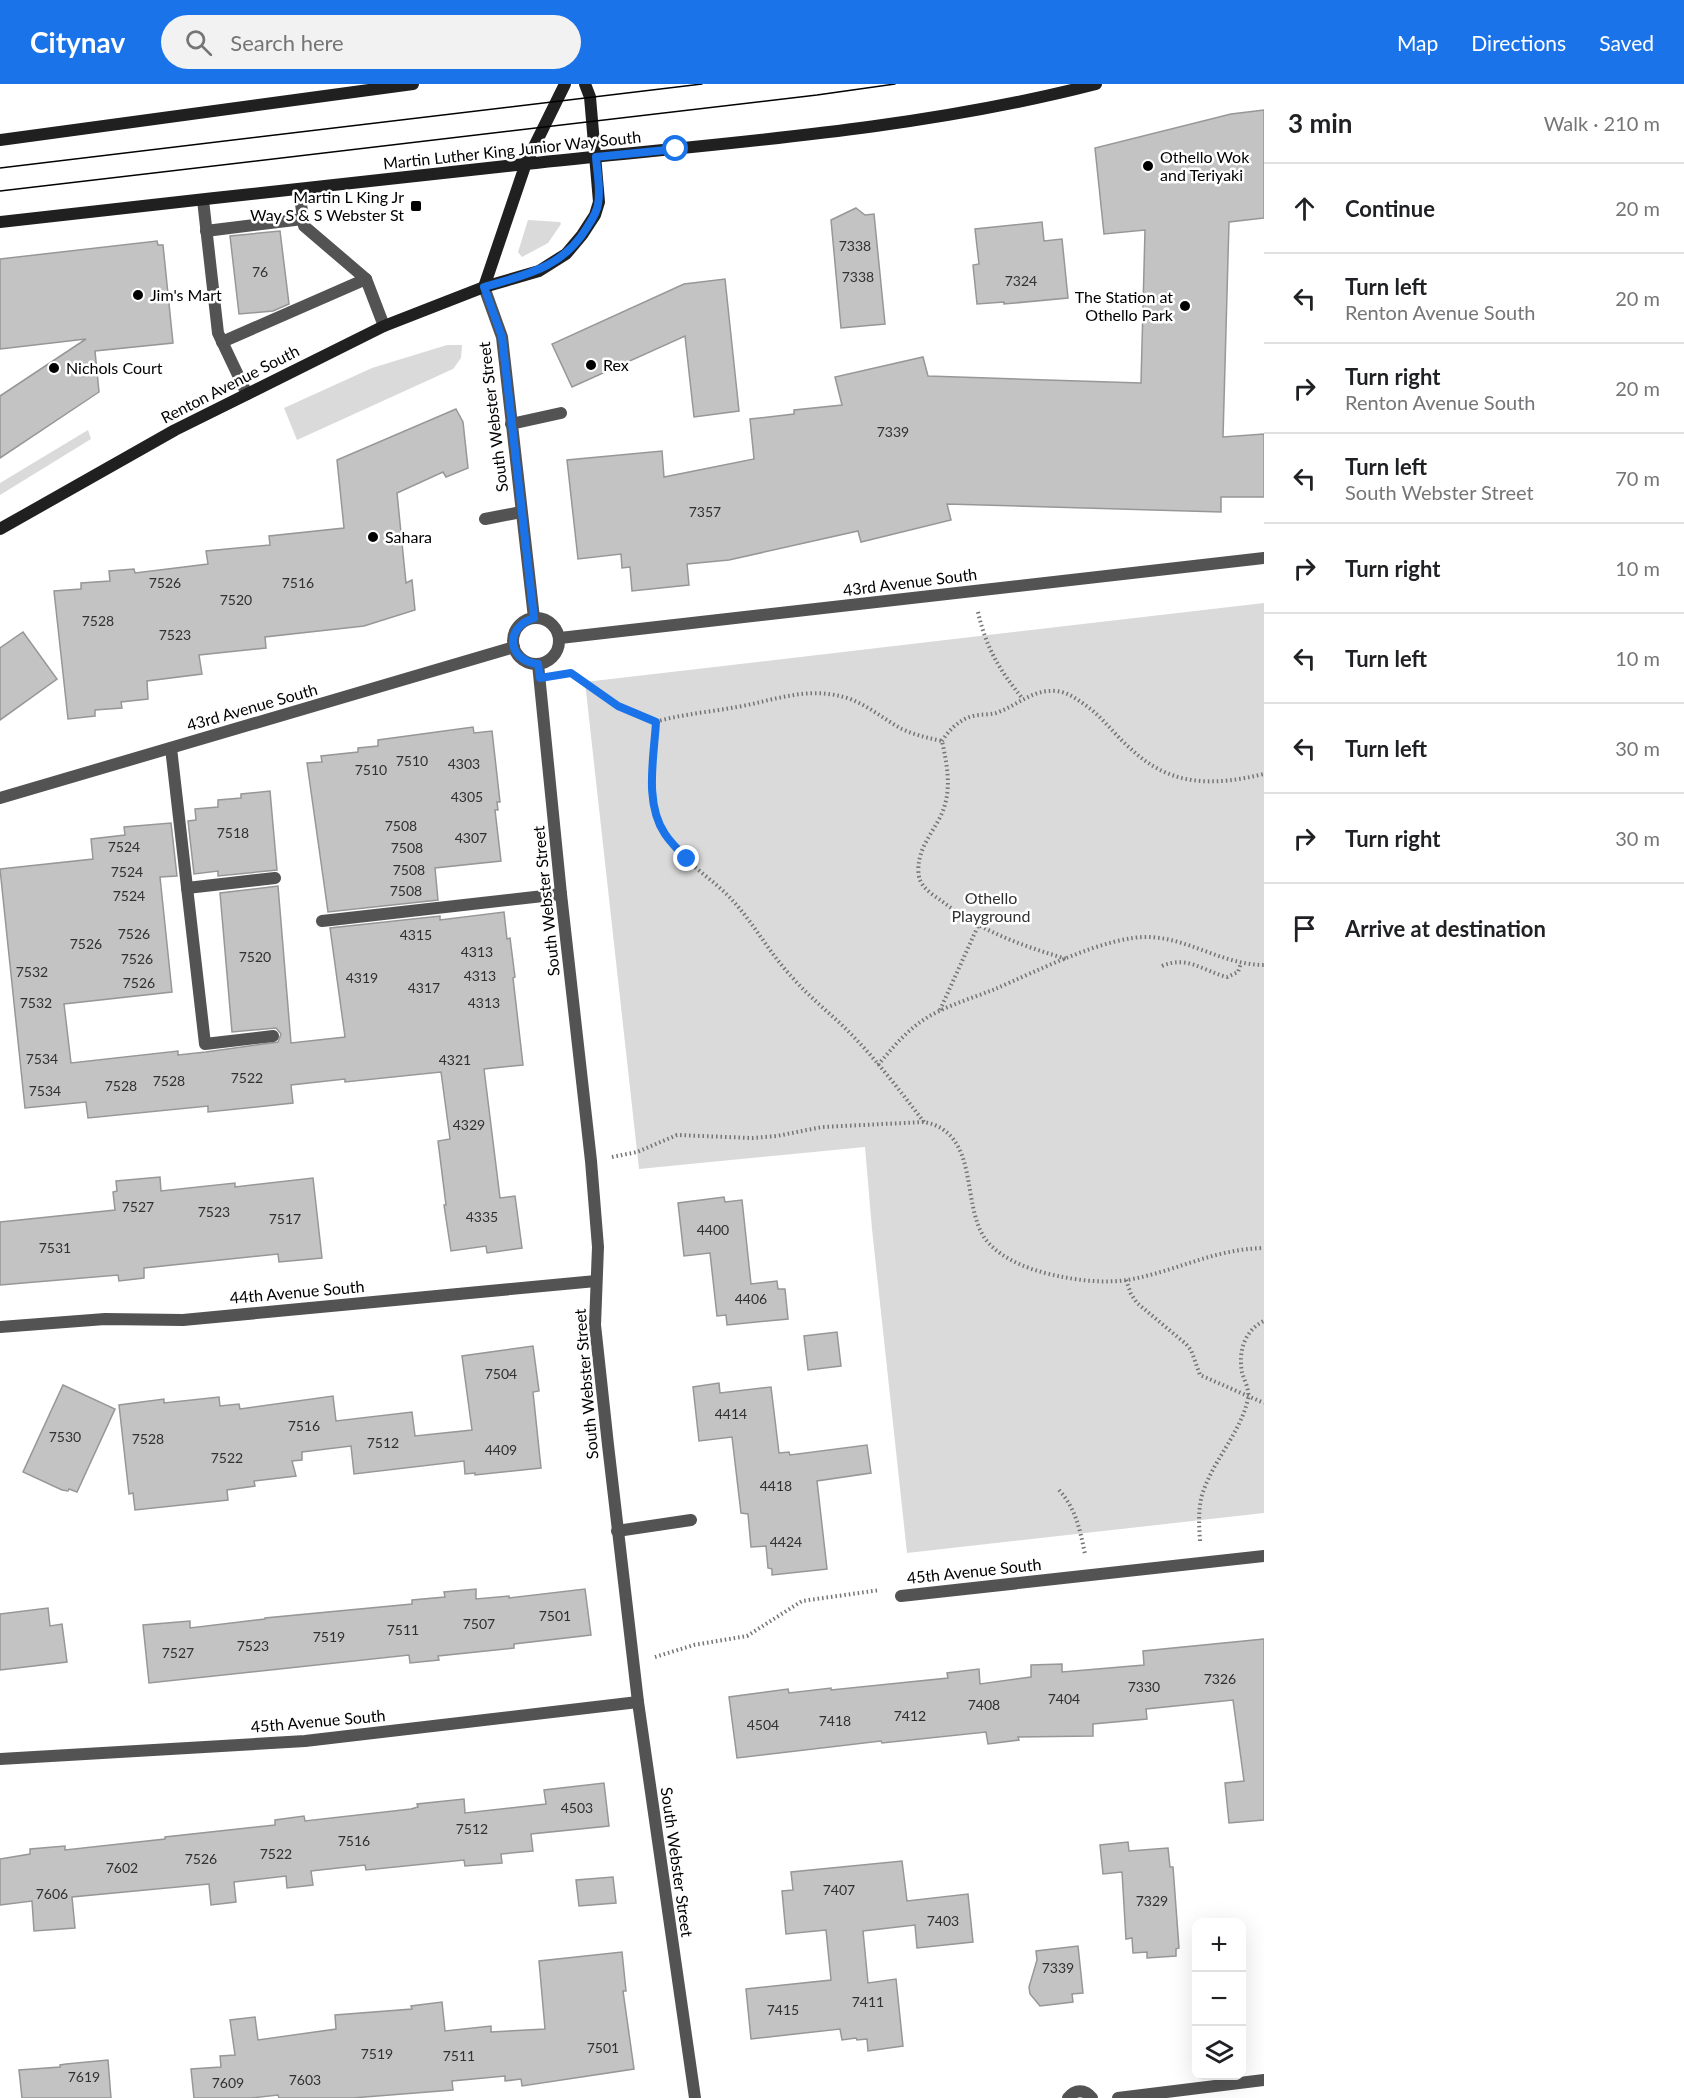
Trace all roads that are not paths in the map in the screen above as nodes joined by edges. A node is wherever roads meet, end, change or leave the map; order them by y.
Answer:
1 (413, 84) edge
2 (565, 84) edge
3 (585, 84) edge
4 (1096, 84) edge
5 (0, 140) edge
6 (596, 157) junction
7 (526, 164) junction
8 (299, 189) junction
9 (203, 200) junction
10 (303, 219) junction
11 (0, 222) edge
12 (206, 231) junction
13 (366, 279) junction
14 (484, 287) junction
15 (384, 326) junction
16 (222, 342) junction
17 (247, 394) junction
18 (561, 413) dead end
19 (511, 424) junction
20 (521, 512) junction
21 (485, 519) dead end
22 (0, 529) edge
23 (1264, 558) edge
24 (534, 618) junction
25 (560, 638) junction
26 (514, 647) junction
27 (538, 664) junction
28 (171, 748) junction
29 (0, 798) edge
30 (275, 878) dead end
31 (188, 888) junction
32 (561, 894) junction
33 (322, 921) dead end
34 (273, 1036) dead end
35 (596, 1281) junction
36 (0, 1327) edge
37 (691, 1520) dead end
38 (617, 1531) junction
39 (1264, 1556) edge
40 (901, 1596) road end
41 (638, 1702) junction
42 (0, 1759) edge
43 (1264, 2080) edge
44 (695, 2098) edge
45 (1068, 2098) edge
46 (1092, 2098) edge
47 (1118, 2098) edge

1 - 5 main road
2 - 7 main road
3 - 6 main road, Renton Avenue South
4 - 6 main road, Martin Luther King Junior Way South
6 - 7 main road, Martin Luther King Junior Way South
6 - 14 main road, Renton Avenue South
7 - 8 main road, Martin Luther King Junior Way South
7 - 14 main road
8 - 9 main road, Martin Luther King Junior Way South
8 - 10 street
9 - 11 main road, Martin Luther King Junior Way South
9 - 12 street
10 - 12 street
10 - 13 street
12 - 16 street
13 - 15 street
13 - 16 street
14 - 15 main road, Renton Avenue South
14 - 19 street, South Webster Street
15 - 17 main road, Renton Avenue South
16 - 17 street
17 - 22 main road, Renton Avenue South
18 - 19 street
19 - 20 street, South Webster Street
20 - 21 street
20 - 24 street, South Webster Street
23 - 25 street, 43rd Avenue South
24 - 25 street
24 - 26 street
25 - 27 street
26 - 27 street
26 - 28 street, 43rd Avenue South
27 - 32 street, South Webster Street
28 - 29 street, 43rd Avenue South
28 - 31 street
30 - 31 street
31 - 34 street
32 - 33 street
32 - 35 street, South Webster Street
35 - 36 street, 44th Avenue South
35 - 38 street, South Webster Street
37 - 38 street
38 - 41 street, South Webster Street
39 - 40 street, 45th Avenue South
41 - 42 street, 45th Avenue South
41 - 44 street, South Webster Street
43 - 47 street
45 - 46 street

